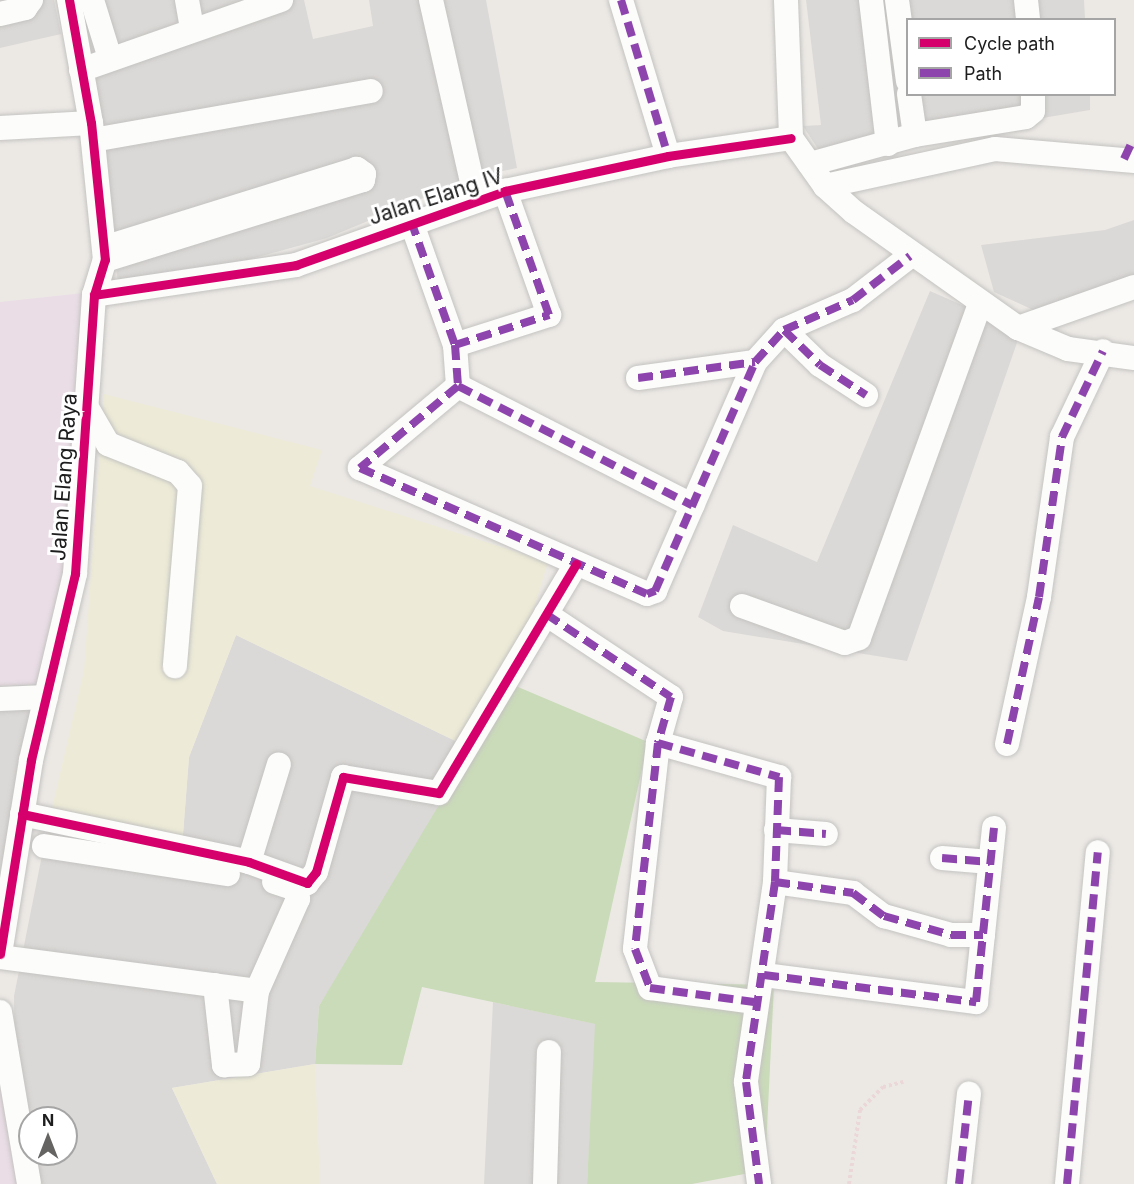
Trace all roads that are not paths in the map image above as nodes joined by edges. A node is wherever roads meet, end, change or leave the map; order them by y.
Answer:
1 (31, 0) edge
2 (69, 0) edge
3 (92, 0) edge
4 (187, 0) edge
5 (281, 0) edge
6 (432, 0) edge
7 (621, 0) edge
8 (786, 0) edge
9 (871, 0) edge
10 (897, 0) edge
11 (1026, 0) edge
12 (0, 14) edge
13 (1028, 18) edge
14 (192, 28) junction
15 (110, 58) junction
16 (906, 66) edge
17 (81, 70) junction
18 (371, 91) dead end
19 (909, 96) edge
20 (1033, 96) edge
21 (0, 128) edge
22 (92, 131) junction
23 (915, 135) junction
24 (791, 138) junction
25 (888, 144) junction
26 (1131, 152) edge
27 (668, 156) junction
28 (810, 164) junction
29 (825, 186) junction
30 (505, 191) junction
31 (476, 199) junction
32 (411, 220) junction
33 (106, 254) junction
34 (910, 256) junction
35 (1134, 287) edge
36 (94, 295) junction
37 (980, 303) junction
38 (1018, 328) junction
39 (784, 330) junction
40 (455, 345) junction
41 (1102, 351) junction
42 (1134, 358) edge
43 (755, 362) junction
44 (638, 378) dead end
45 (458, 386) junction
46 (866, 395) dead end
47 (86, 406) junction
48 (692, 505) junction
49 (576, 564) junction
50 (742, 606) dead end
51 (546, 615) junction
52 (175, 666) dead end
53 (46, 697) junction
54 (0, 699) edge
55 (658, 743) junction
56 (1007, 744) dead end
57 (279, 764) dead end
58 (22, 814) junction
59 (994, 828) dead end
60 (776, 830) junction
61 (826, 834) dead end
62 (44, 846) dead end
63 (1098, 852) dead end
64 (942, 858) dead end
65 (249, 862) junction
66 (990, 862) junction
67 (775, 882) junction
68 (983, 935) junction
69 (0, 955) edge
70 (764, 975) junction
71 (215, 985) junction
72 (257, 991) junction
73 (754, 1002) junction
74 (0, 1012) edge
75 (549, 1052) dead end
76 (969, 1094) dead end
77 (29, 1184) edge
78 (545, 1184) edge
79 (759, 1184) edge
80 (959, 1184) edge
81 (1067, 1184) edge

1 - 12 street
2 - 17 street, Jalan Elang Raya
3 - 15 street
4 - 14 street
5 - 14 street
6 - 31 street
7 - 27 street
8 - 24 street
9 - 25 street
10 - 16 street
11 - 13 street
14 - 15 street
15 - 17 street
17 - 22 street, Jalan Elang Raya
18 - 22 street
19 - 23 street
20 - 23 street
21 - 22 street
22 - 33 street, Jalan Elang Raya
23 - 25 street
24 - 27 street, Jalan Elang IV
24 - 28 street
25 - 28 street
26 - 29 street
27 - 30 street, Jalan Elang IV
28 - 29 street
29 - 34 street
30 - 31 street, Jalan Elang IV
30 - 40 street
31 - 32 street, Jalan Elang IV
32 - 36 street, Jalan Elang IV
32 - 40 street
33 - 33 street
33 - 36 street, Jalan Elang Raya
34 - 37 street
34 - 39 street
35 - 38 street
36 - 47 street, Jalan Elang Raya
37 - 38 street
37 - 50 street
38 - 41 street
39 - 43 street
39 - 46 street
40 - 45 street
41 - 42 street
41 - 56 street
43 - 44 street
43 - 48 street
45 - 48 street
45 - 49 street
47 - 52 street
47 - 53 street, Jalan Elang Raya
48 - 49 street
49 - 51 street
51 - 55 street
51 - 65 street
53 - 54 street
53 - 58 street, Jalan Elang Raya
55 - 60 street
55 - 73 street
57 - 65 street
58 - 65 street
58 - 69 street, Jalan Elang Raya
59 - 66 street
60 - 61 street
60 - 67 street
62 - 72 street
63 - 81 street
64 - 66 street
66 - 68 street
67 - 68 street
67 - 70 street
68 - 70 street
69 - 71 street
70 - 73 street
71 - 72 street
71 - 72 street
73 - 79 street
74 - 77 street
75 - 78 street
76 - 80 street

